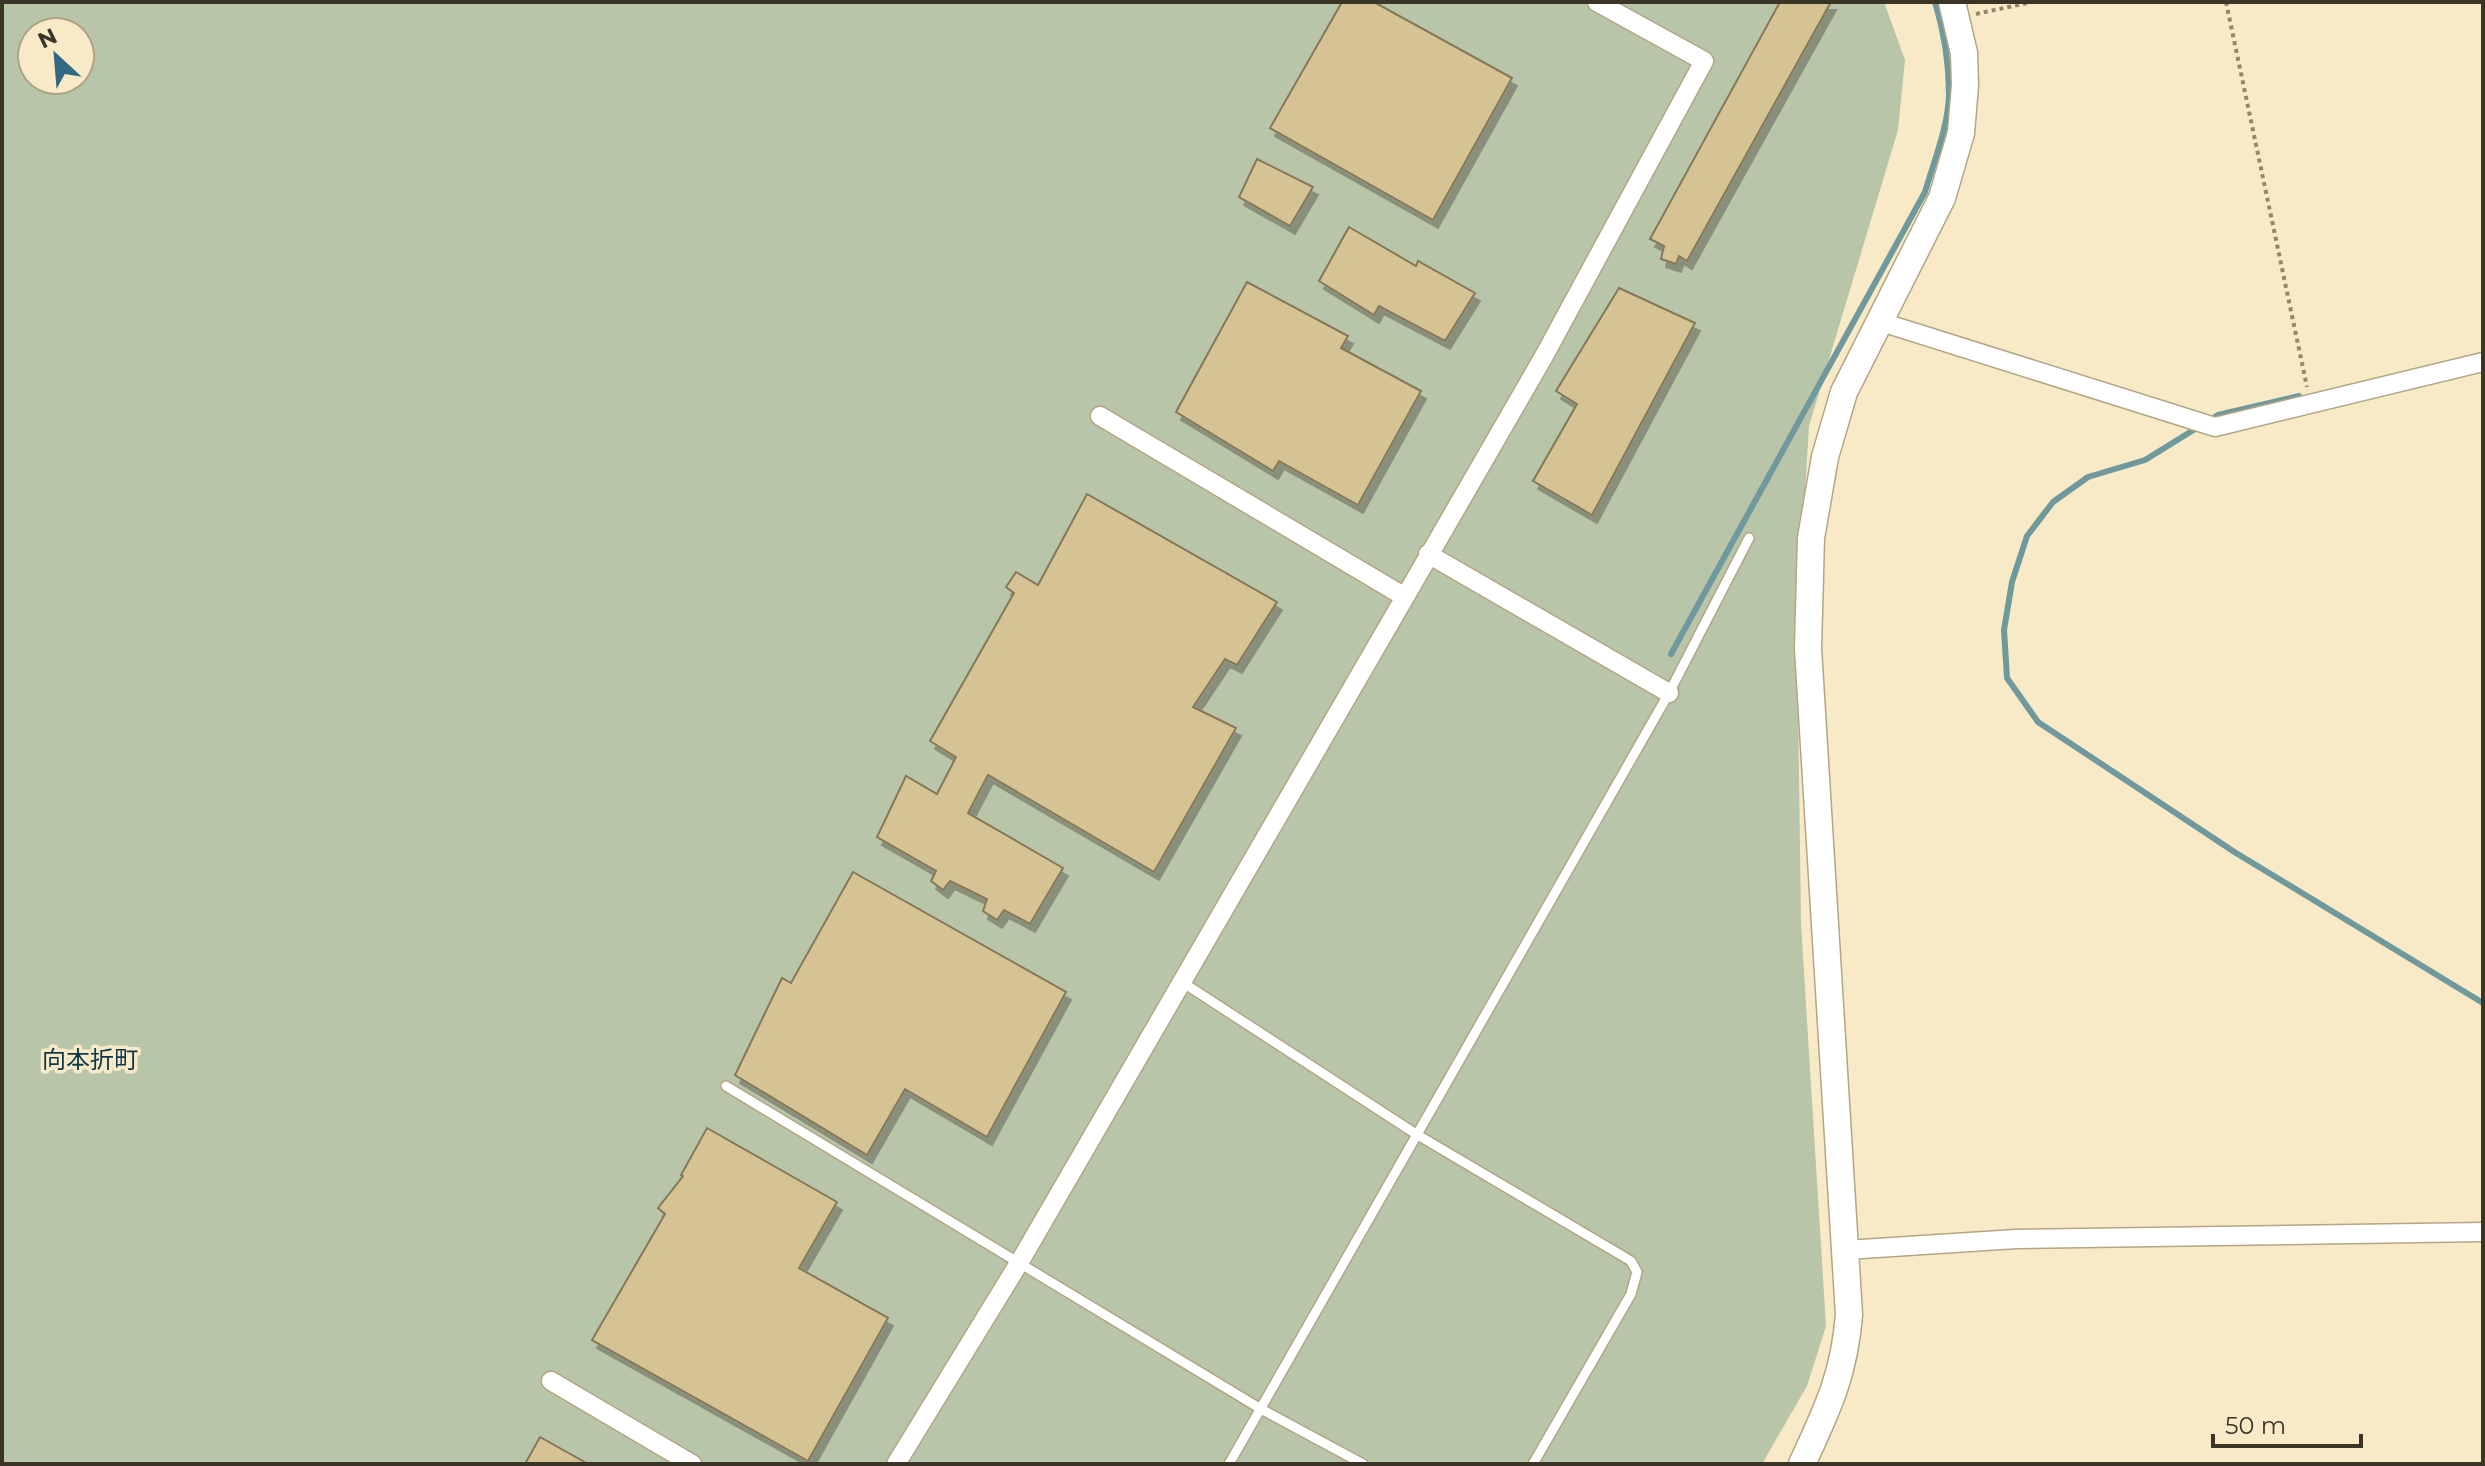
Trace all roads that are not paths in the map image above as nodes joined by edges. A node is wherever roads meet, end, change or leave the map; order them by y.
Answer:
1 (1597, 2) edge
2 (1955, 10) edge
3 (1878, 321) junction
4 (2483, 362) edge
5 (1100, 416) dead end
6 (1749, 538) dead end
7 (1428, 554) junction
8 (1405, 597) junction
9 (1669, 693) junction
10 (1182, 982) junction
11 (726, 1086) dead end
12 (1416, 1134) junction
13 (2483, 1232) edge
14 (1846, 1250) junction
15 (1019, 1263) junction
16 (551, 1381) dead end
17 (1261, 1409) junction
18 (692, 1464) edge
19 (896, 1464) edge
20 (1229, 1464) edge
21 (1363, 1464) edge
22 (1533, 1464) edge
23 (1802, 1464) edge

1 - 7 street
2 - 3 street
3 - 4 street
3 - 14 street
5 - 8 street
6 - 9 lane
7 - 8 street
7 - 9 street
8 - 10 street
9 - 12 lane
10 - 12 lane
10 - 15 street
11 - 15 lane
12 - 17 lane
12 - 22 lane
13 - 14 street
14 - 23 street
15 - 17 lane
15 - 19 street
16 - 18 street
17 - 20 lane
17 - 21 lane

